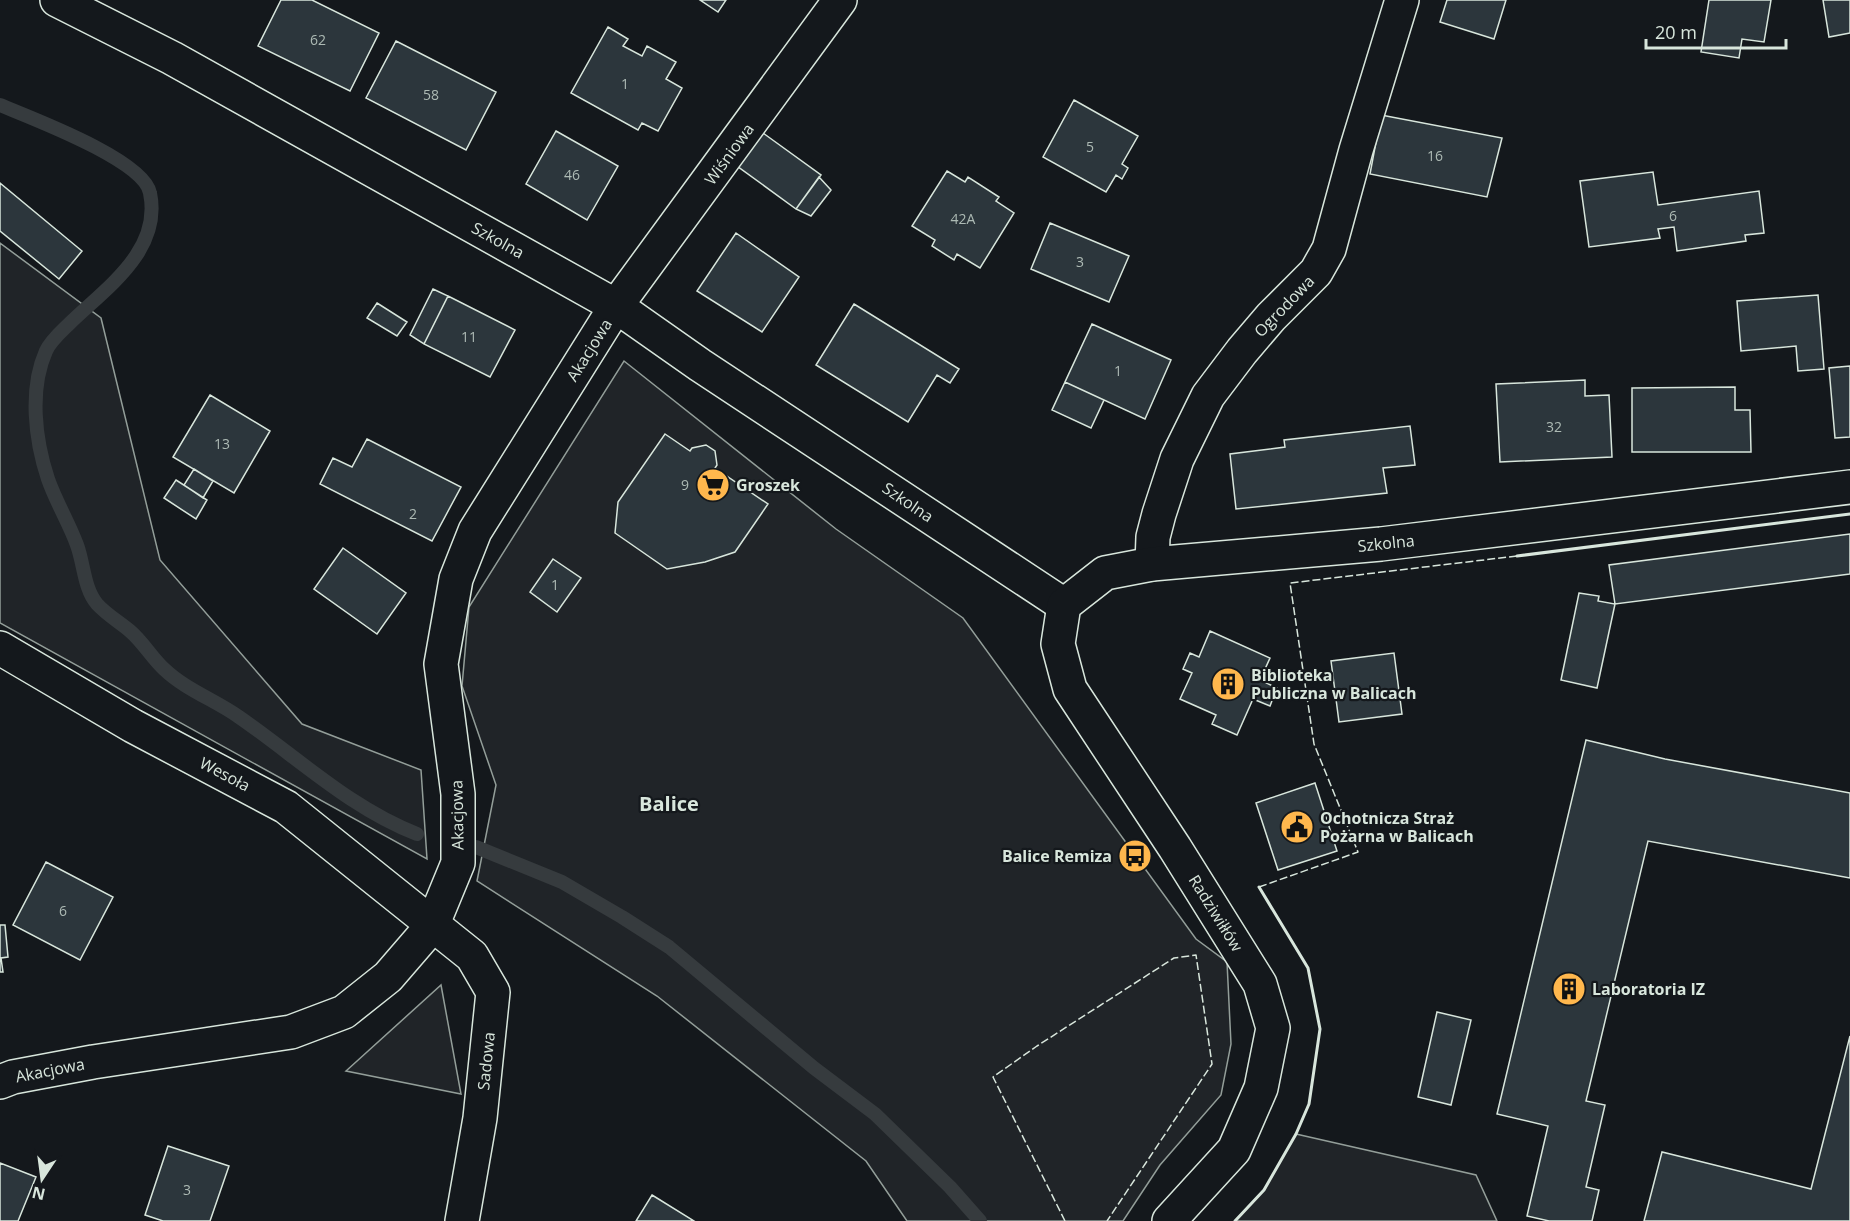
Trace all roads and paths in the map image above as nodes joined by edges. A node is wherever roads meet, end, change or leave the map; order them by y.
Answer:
1 (57, 0) edge
2 (840, 0) edge
3 (1402, 0) edge
4 (616, 306) junction
5 (1850, 487) edge
6 (1152, 564) junction
7 (1064, 605) junction
8 (0, 648) edge
9 (432, 926) junction
10 (0, 1082) edge
11 (462, 1221) edge
12 (1169, 1221) edge

1 - 4 street, Szkolna
2 - 4 street, Wiśniowa
3 - 6 street, Ogrodowa
4 - 7 street, Szkolna
4 - 9 street, Akacjowa
5 - 6 street, Szkolna
6 - 7 street, Szkolna
7 - 12 street, Radziwiłłów
8 - 9 street, Wesoła
9 - 10 street, Akacjowa
9 - 11 street, Sadowa

